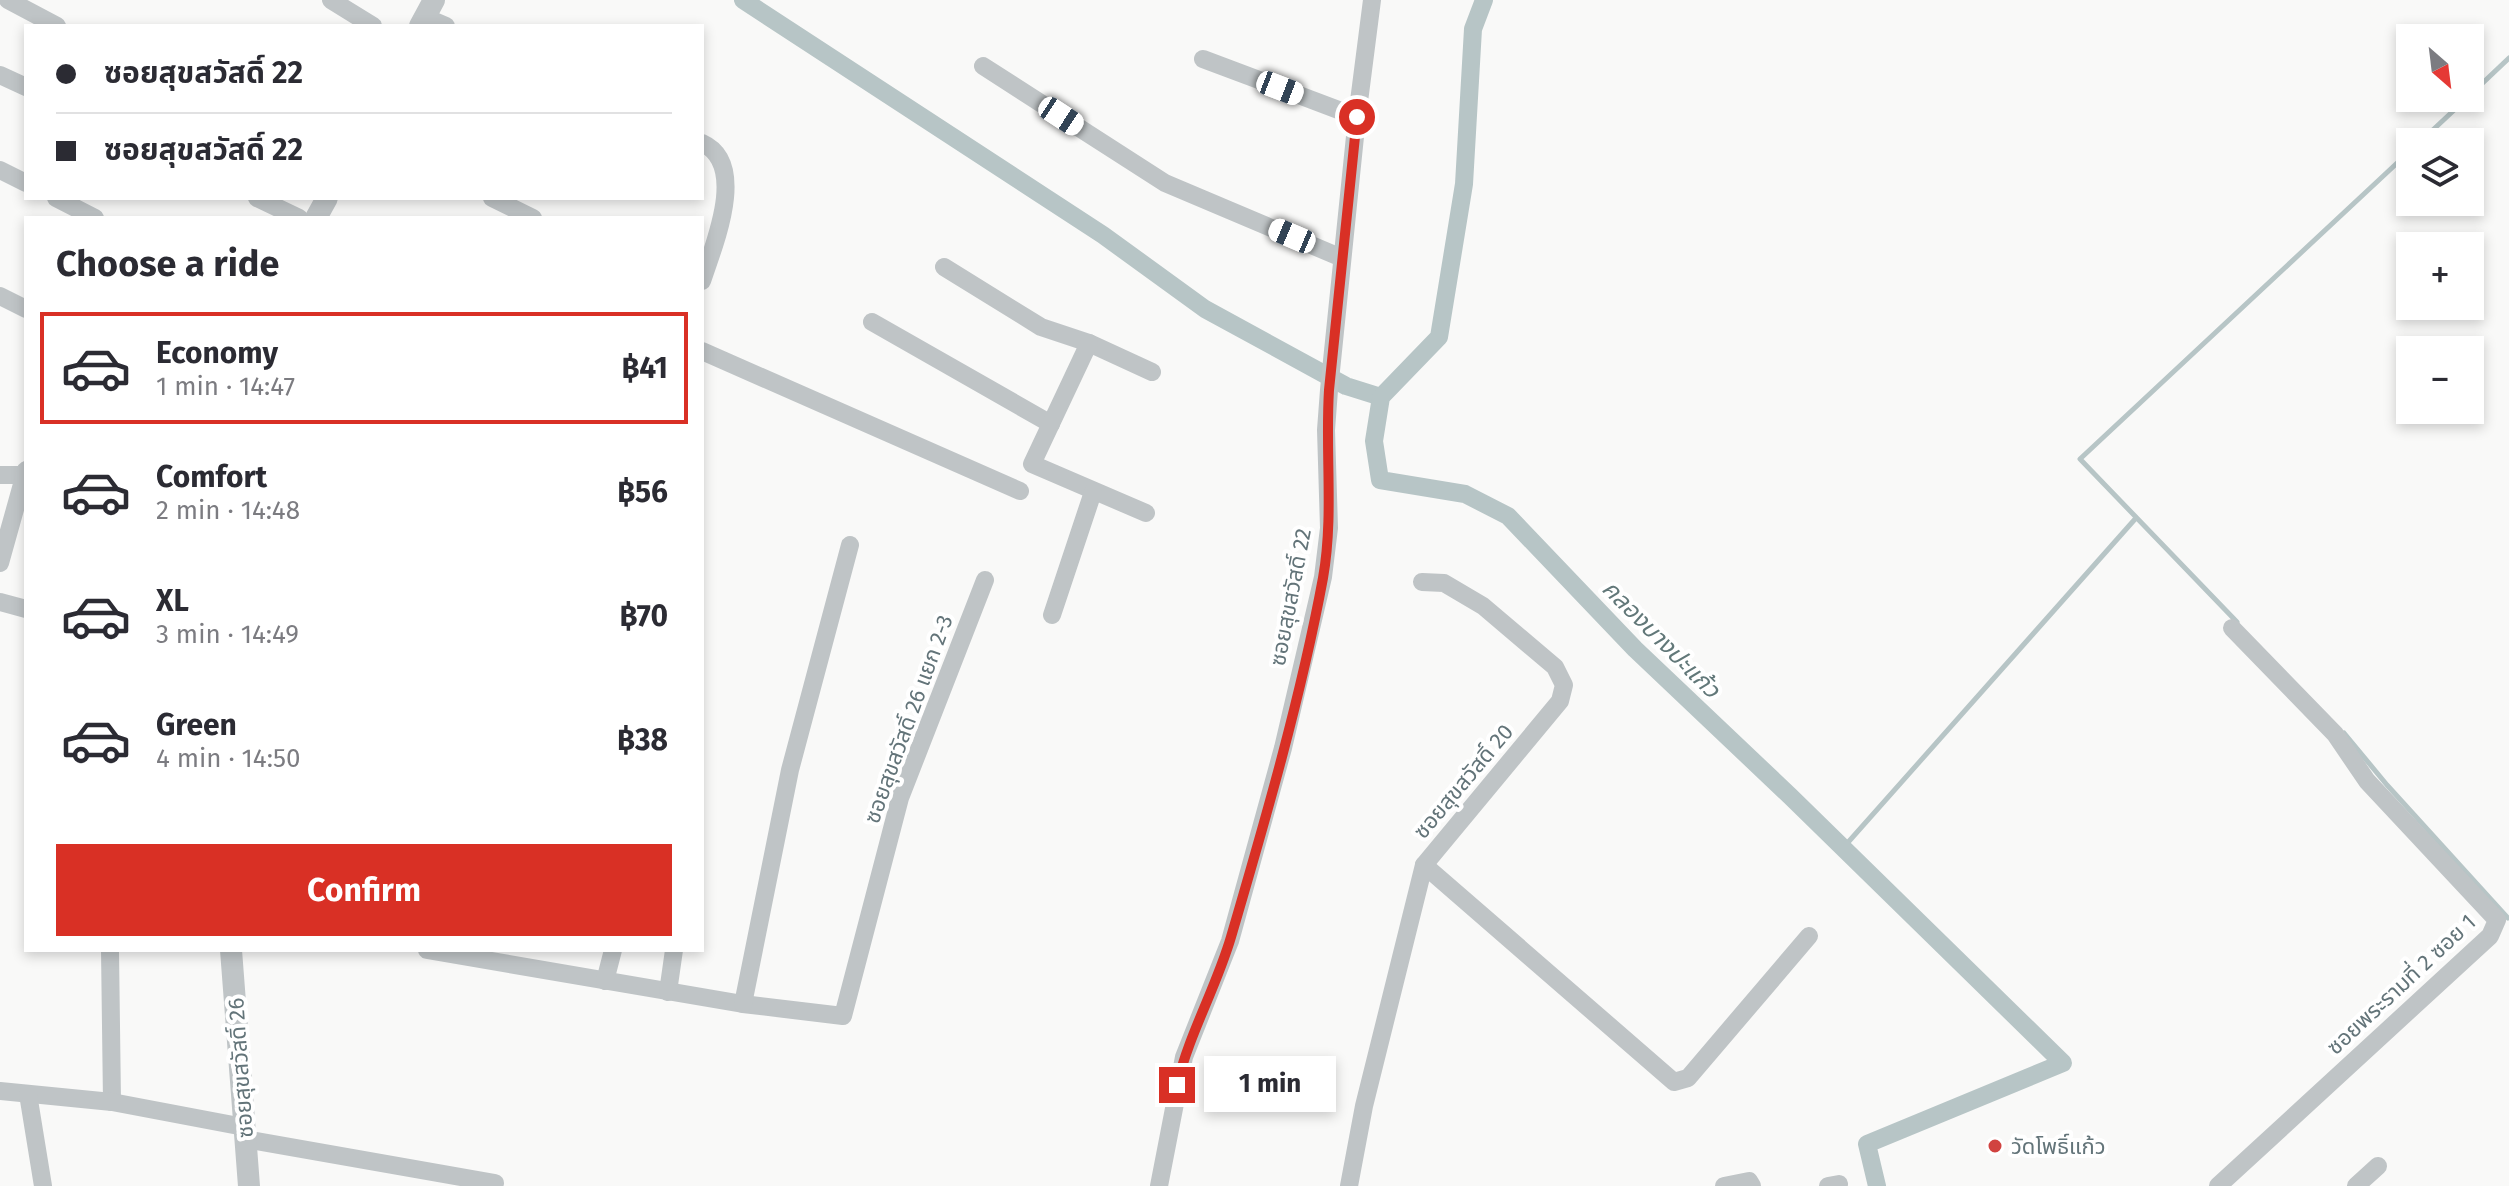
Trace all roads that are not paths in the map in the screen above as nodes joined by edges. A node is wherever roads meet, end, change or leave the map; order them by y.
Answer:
1 (8, 0) edge
2 (331, 0) edge
3 (1370, 1) edge
4 (53, 24) edge
5 (370, 24) edge
6 (1203, 59) dead end
7 (983, 66) dead end
8 (0, 75) edge
9 (24, 86) edge
10 (1357, 117) junction
11 (704, 144) edge
12 (0, 170) edge
13 (24, 182) edge
14 (60, 200) edge
15 (261, 200) edge
16 (496, 200) edge
17 (91, 216) edge
18 (295, 216) edge
19 (529, 216) edge
20 (1342, 258) junction
21 (944, 267) dead end
22 (704, 275) edge
23 (0, 296) edge
24 (24, 308) edge
25 (872, 322) dead end
26 (1089, 343) junction
27 (704, 352) edge
28 (1152, 372) dead end
29 (1051, 424) junction
30 (24, 472) edge
31 (0, 475) edge
32 (24, 479) edge
33 (1020, 491) dead end
34 (1093, 492) junction
35 (1146, 513) dead end
36 (850, 545) dead end
37 (0, 563) edge
38 (985, 580) dead end
39 (1422, 582) dead end
40 (0, 602) edge
41 (24, 608) edge
42 (1052, 615) dead end
43 (2232, 628) dead end
44 (1424, 865) junction
45 (1809, 936) dead end
46 (110, 952) edge
47 (231, 952) edge
48 (451, 952) edge
49 (612, 952) edge
50 (674, 952) edge
51 (511, 957) edge
52 (605, 981) junction
53 (668, 992) junction
54 (743, 1004) junction
55 (0, 1091) edge
56 (28, 1094) junction
57 (112, 1102) junction
58 (245, 1133) junction
59 (2378, 1166) dead end
60 (495, 1183) dead end
61 (43, 1186) edge
62 (249, 1186) edge
63 (1159, 1186) edge
64 (1349, 1186) edge
65 (1724, 1186) edge
66 (1752, 1186) edge
67 (2218, 1186) edge
68 (2356, 1186) edge

1 - 4 street
2 - 5 street
3 - 10 street, ซอยสุขสวัสดิ์ 22
6 - 10 street
7 - 20 street
8 - 9 street
10 - 20 street, ซอยสุขสวัสดิ์ 22
11 - 22 street
12 - 13 street
14 - 17 street
15 - 18 street
16 - 19 street
20 - 63 street, ซอยสุขสวัสดิ์ 22
21 - 26 street
23 - 24 street
25 - 29 street
26 - 28 street
26 - 29 street
27 - 33 street
29 - 34 street
30 - 31 street
32 - 37 street
34 - 35 street
34 - 42 street
36 - 54 street
38 - 54 street, ซอยสุขสวัสดิ์ 26 แยก 2-3
39 - 44 street, ซอยสุขสวัสดิ์ 20
40 - 41 street
43 - 67 street, ซอยพระรามที่ 2 ซอย 1
44 - 45 street
44 - 64 street, ซอยสุขสวัสดิ์ 20
46 - 57 street
47 - 58 street, ซอยสุขสวัสดิ์ 26
48 - 51 street
49 - 52 street
50 - 53 street
51 - 52 street
52 - 53 street
53 - 54 street
55 - 56 street
56 - 57 street
56 - 61 street
57 - 58 street
58 - 60 street
58 - 62 street, ซอยสุขสวัสดิ์ 26
59 - 68 street
65 - 66 street

